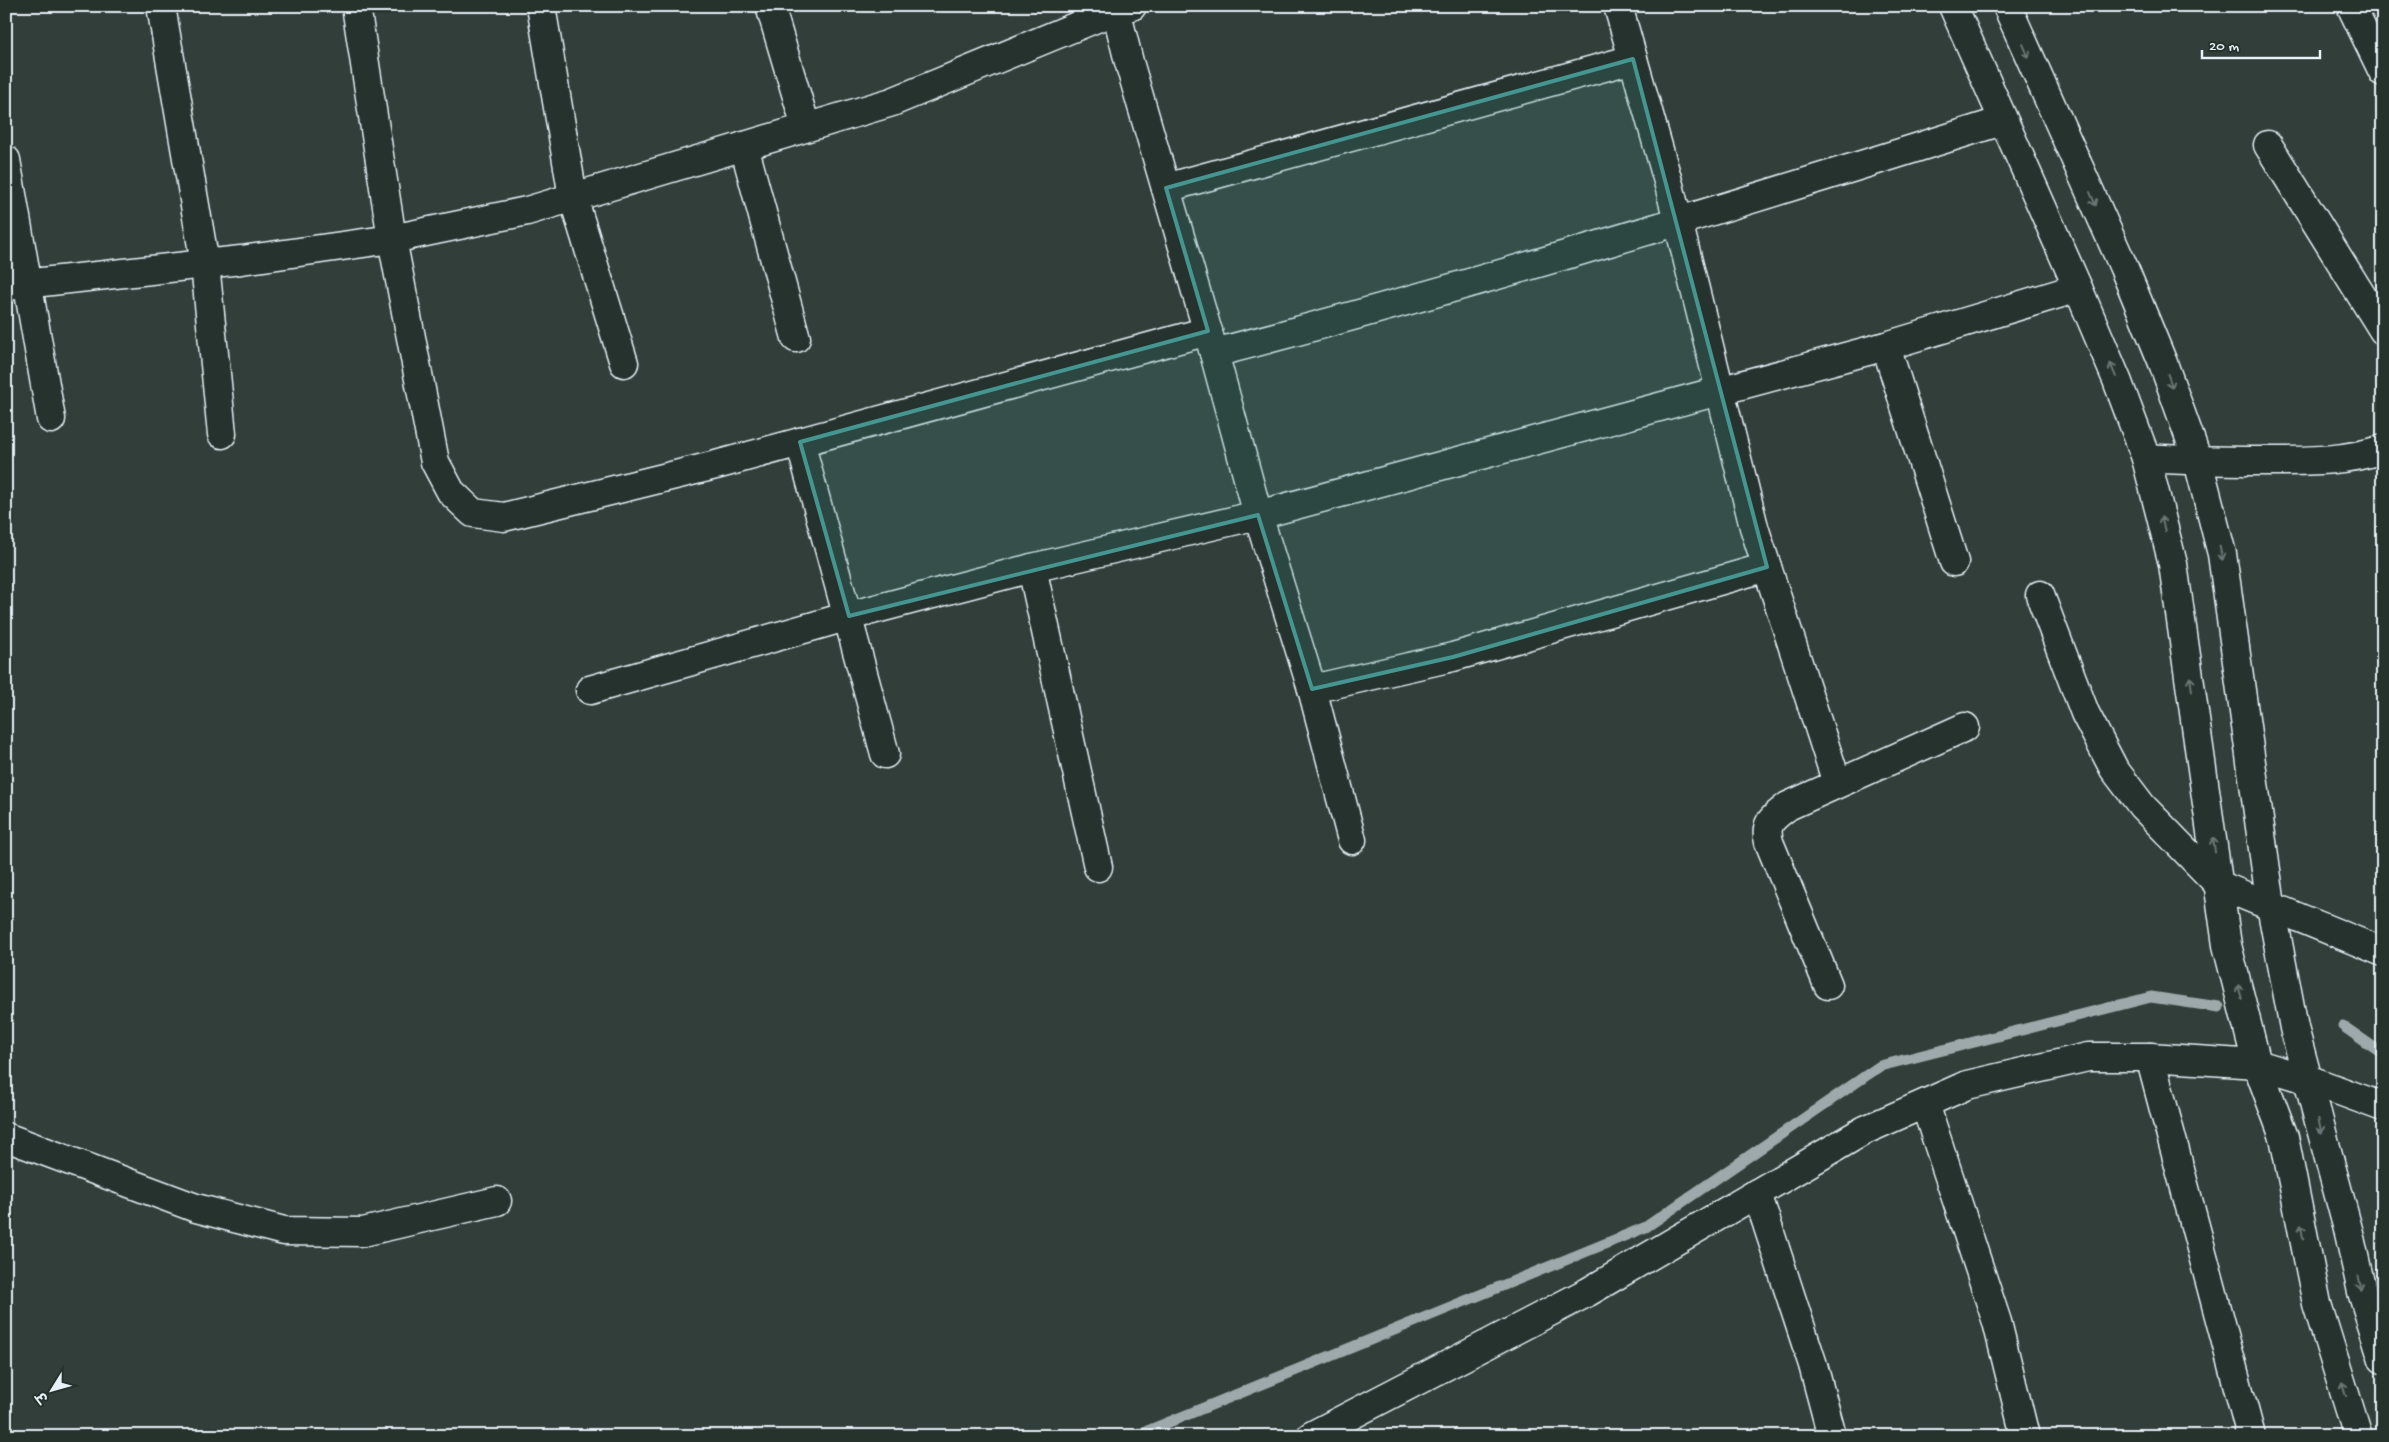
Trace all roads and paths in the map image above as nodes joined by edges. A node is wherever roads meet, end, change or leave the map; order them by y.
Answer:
1 (161, 6) edge
2 (356, 6) edge
3 (540, 6) edge
4 (770, 6) edge
5 (1618, 6) edge
6 (1953, 6) edge
7 (2007, 6) edge
8 (2351, 6) edge
9 (1121, 8) edge
10 (1633, 59) junction
11 (2383, 72) edge
12 (2002, 121) junction
13 (806, 127) junction
14 (2268, 145) dead end
15 (744, 146) junction
16 (6, 160) edge
17 (1166, 188) junction
18 (573, 197) junction
19 (1678, 222) junction
20 (392, 239) junction
21 (205, 264) junction
22 (16, 284) edge
23 (2078, 288) junction
24 (2383, 330) edge
25 (796, 338) dead end
26 (1211, 342) junction
27 (1886, 346) junction
28 (624, 363) dead end
29 (1720, 390) junction
30 (51, 419) dead end
31 (222, 434) dead end
32 (800, 442) junction
33 (2383, 449) edge
34 (2146, 458) junction
35 (2198, 461) junction
36 (1258, 515) junction
37 (1954, 562) dead end
38 (1766, 567) junction
39 (1032, 568) junction
40 (2040, 595) dead end
41 (849, 616) junction
42 (590, 690) dead end
43 (1312, 690) junction
44 (1965, 727) dead end
45 (885, 754) dead end
46 (1838, 783) junction
47 (1352, 840) dead end
48 (1098, 867) dead end
49 (2219, 885) junction
50 (2270, 906) junction
51 (2383, 952) edge
52 (1828, 985) dead end
53 (2255, 1051) junction
54 (2150, 1057) junction
55 (2310, 1080) junction
56 (1925, 1104) junction
57 (2383, 1108) edge
58 (6, 1137) edge
59 (1757, 1193) junction
60 (497, 1201) dead end
61 (2383, 1359) edge
62 (1311, 1436) edge
63 (1832, 1436) edge
64 (2025, 1436) edge
65 (2250, 1436) edge
66 (2358, 1436) edge

1 - 21 street
2 - 20 street
3 - 18 street
4 - 13 street
5 - 10 street
6 - 12 street
7 -> 35 street
8 - 11 street
9 - 13 street
9 - 17 street
10 - 17 street
10 - 19 street
12 - 19 street
12 - 23 street
13 - 15 street
14 - 24 street
15 - 18 street
15 - 25 street
16 - 22 street
17 - 26 street
18 - 20 street
18 - 28 street
19 - 26 street
19 - 29 street
20 - 21 street
20 - 32 street
21 - 22 street
21 - 31 street
22 - 30 street
23 - 27 street
34 -> 23 street
26 - 32 street
26 - 36 street
27 - 29 street
27 - 37 street
29 - 36 street
29 - 38 street
32 - 41 street
33 - 35 street
34 - 35 street
49 -> 34 street
35 -> 50 street
36 - 39 street
36 - 43 street
38 - 43 street
38 - 46 street
39 - 41 street
39 - 48 street
40 - 49 street
41 - 42 street
41 - 45 street
43 - 47 street
44 - 46 street
46 - 52 street
49 - 50 street
53 -> 49 street
50 - 51 street
50 - 55 street
53 - 54 street
53 - 55 street
66 -> 53 street
54 - 56 street
54 - 65 street
55 - 57 street
55 -> 61 street
56 - 59 street
56 - 64 street
58 - 60 street
59 - 62 street
59 - 63 street

